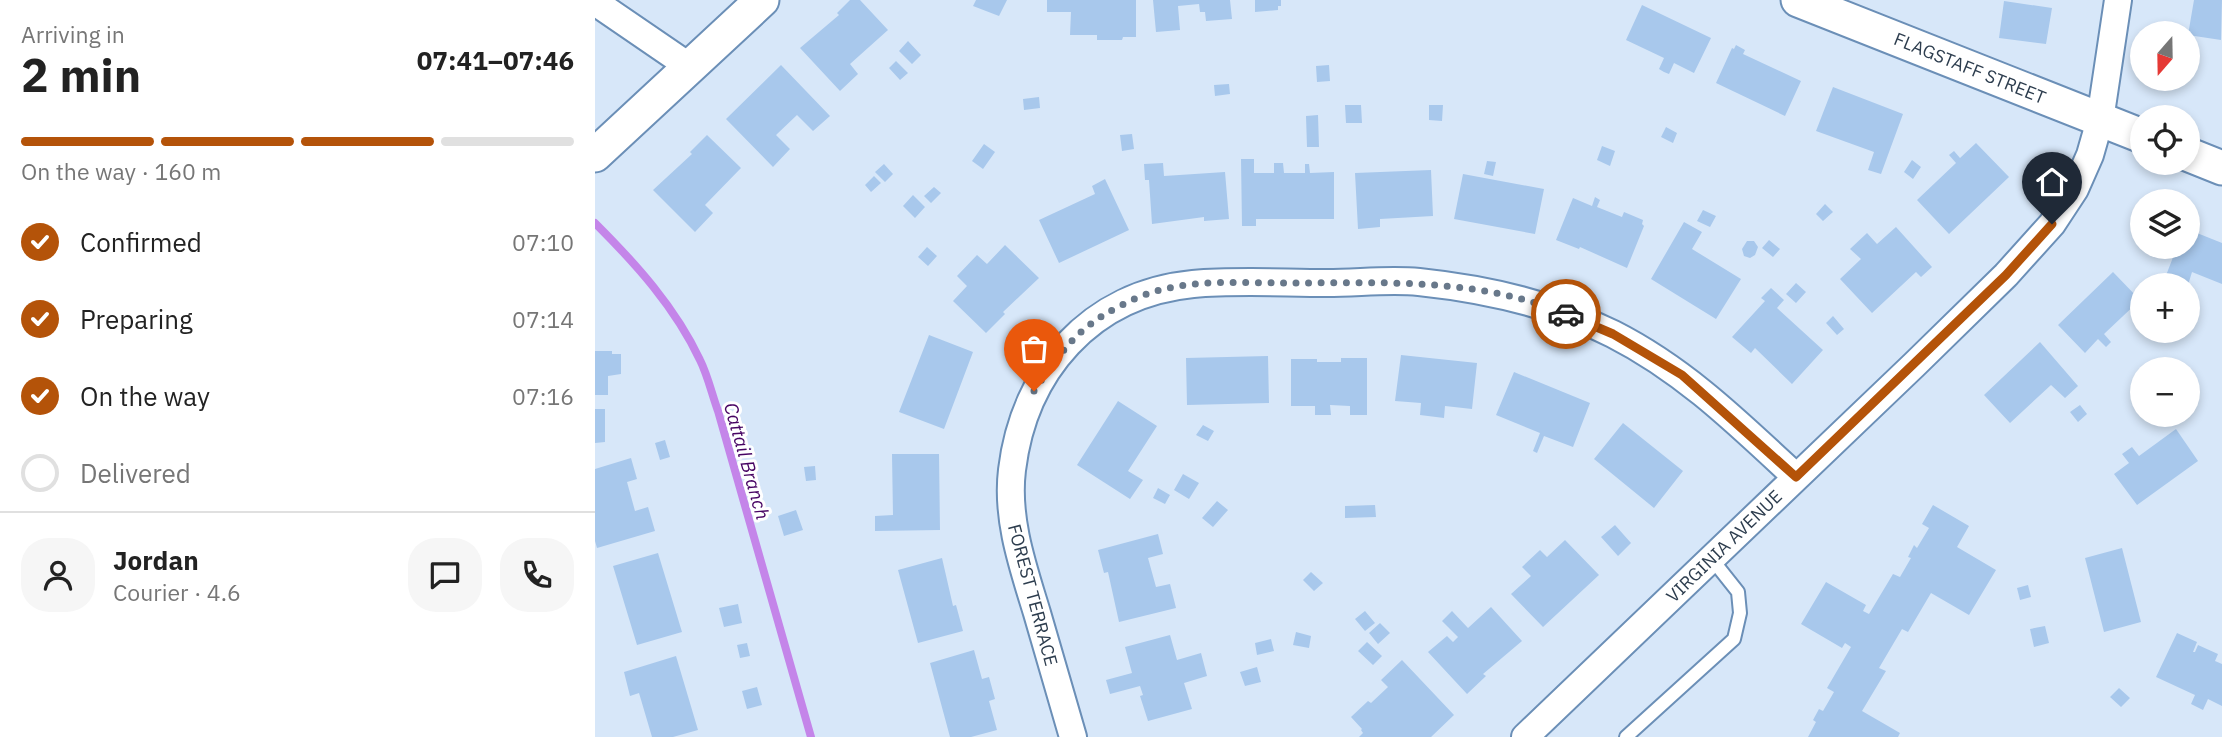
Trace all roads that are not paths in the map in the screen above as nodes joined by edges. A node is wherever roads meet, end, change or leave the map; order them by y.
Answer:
1 (762, 0) edge
2 (1798, 0) edge
3 (2118, 0) edge
4 (595, 2) edge
5 (690, 67) junction
6 (2100, 120) junction
7 (2130, 131) edge
8 (595, 155) edge
9 (2200, 159) edge
10 (2222, 168) edge
11 (1796, 477) junction
12 (1711, 558) junction
13 (1533, 734) edge
14 (1073, 737) edge
15 (1626, 737) edge

1 - 5 street
2 - 6 street, FLAGSTAFF STREET
3 - 6 street, VIRGINIA AVENUE
4 - 5 street
5 - 8 street
6 - 7 street, FLAGSTAFF STREET
6 - 11 street, VIRGINIA AVENUE
9 - 10 street
11 - 12 street, VIRGINIA AVENUE
11 - 14 street, FOREST TERRACE
12 - 13 street, VIRGINIA AVENUE
12 - 15 lane

